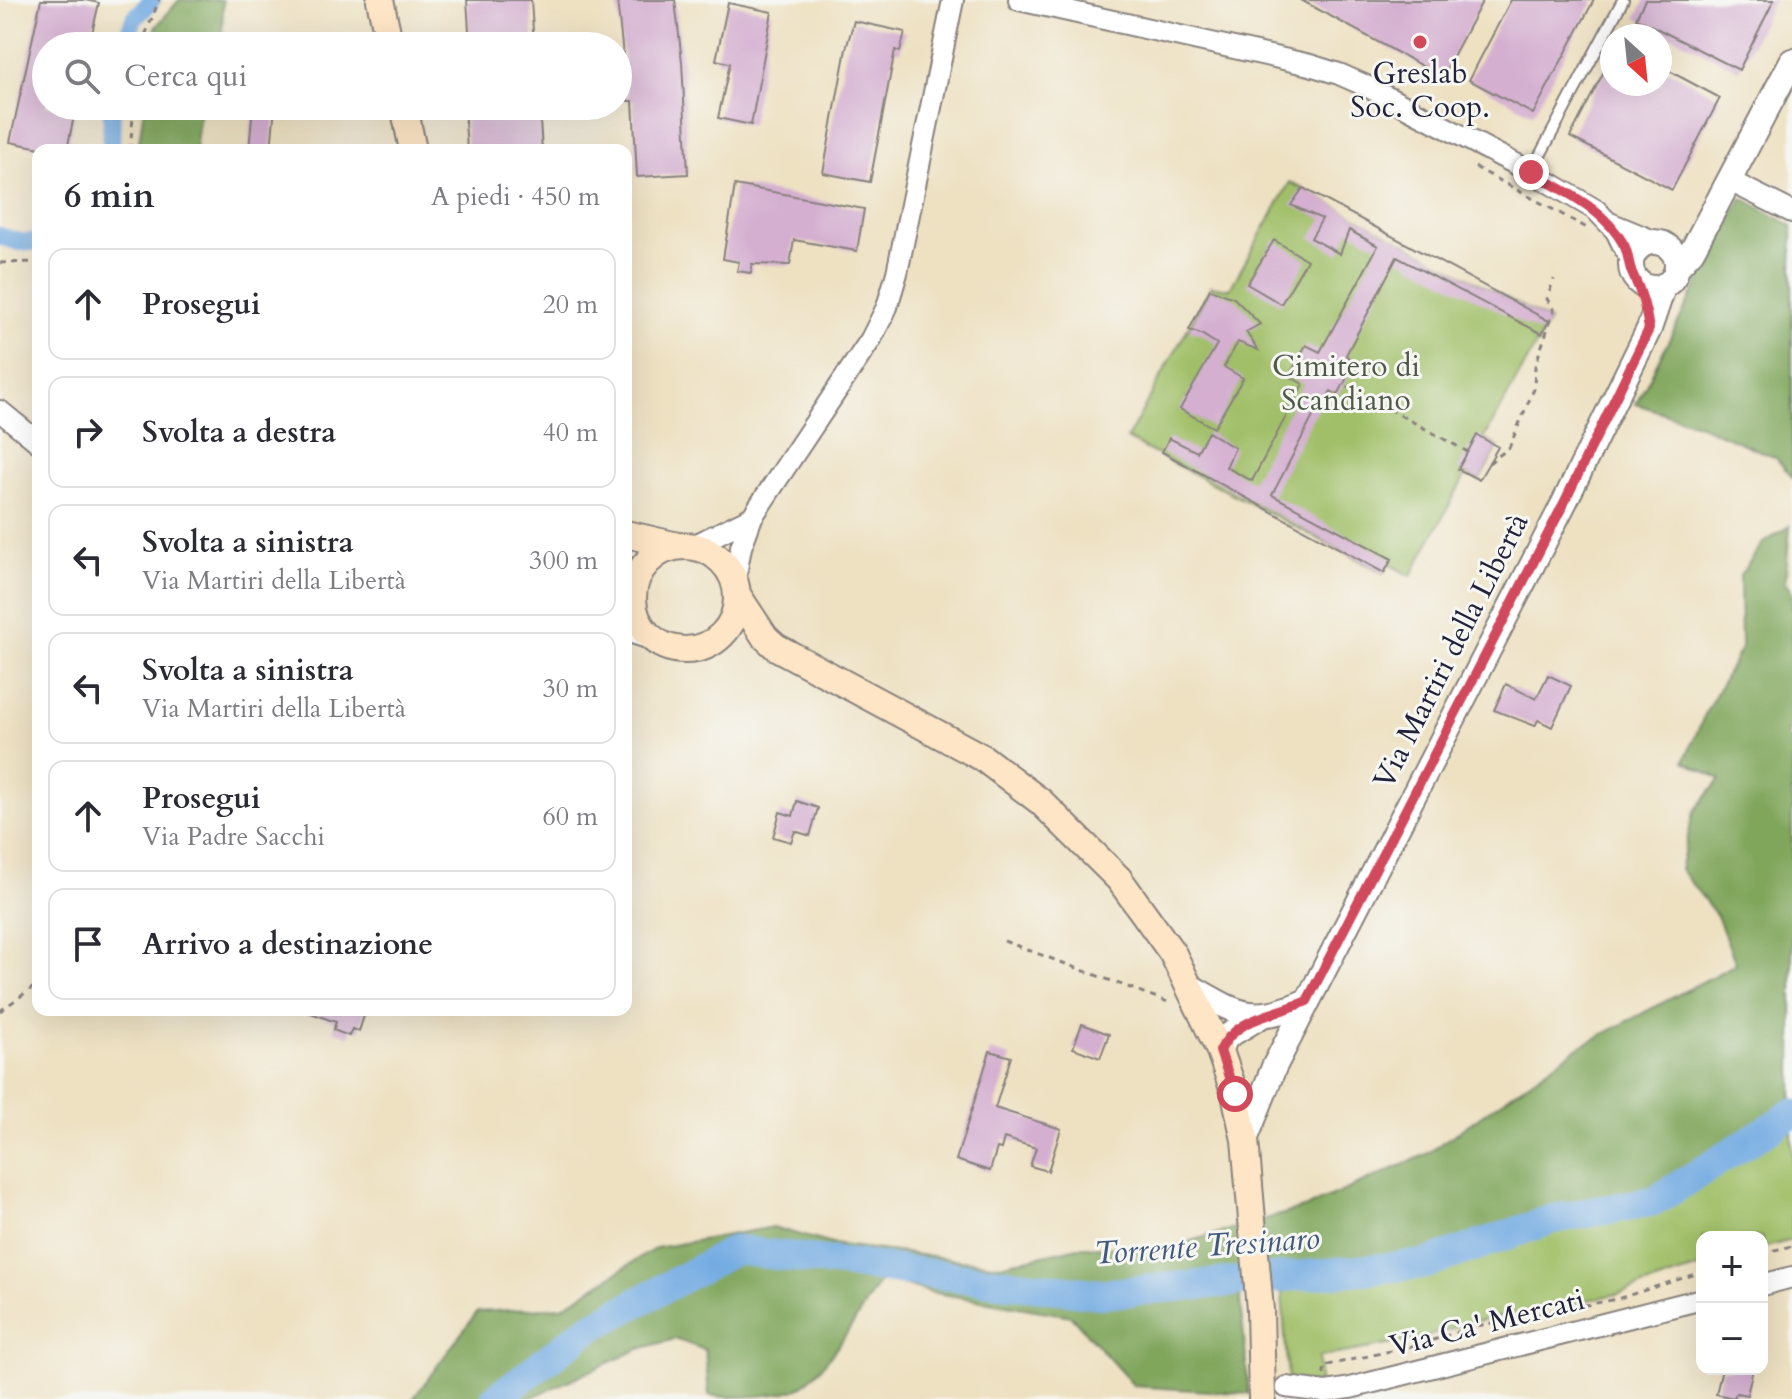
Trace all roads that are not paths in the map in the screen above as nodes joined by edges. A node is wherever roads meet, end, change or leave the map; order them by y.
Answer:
1 (380, 0) edge
2 (953, 0) edge
3 (1019, 0) edge
4 (1623, 0) edge
5 (387, 32) edge
6 (1792, 61) edge
7 (407, 120) edge
8 (412, 144) edge
9 (1531, 172) junction
10 (1728, 180) junction
11 (1792, 212) edge
12 (1610, 223) junction
13 (1667, 262) junction
14 (1634, 272) junction
15 (1649, 329) junction
16 (0, 411) edge
17 (32, 437) edge
18 (752, 517) junction
19 (632, 535) edge
20 (686, 546) junction
21 (736, 588) junction
22 (633, 590) edge
23 (632, 633) edge
24 (654, 640) junction
25 (717, 640) junction
26 (776, 647) junction
27 (1189, 986) junction
28 (1307, 1001) junction
29 (1261, 1016) junction
30 (1220, 1051) junction
31 (1245, 1140) junction
32 (1792, 1277) edge
33 (1768, 1283) edge
34 (1696, 1301) edge
35 (1270, 1392) edge

1 - 5 main road
2 - 18 street
3 - 9 street
4 - 9 lane
6 - 10 street, Via Martiri della Libertà
7 - 8 main road
9 - 12 street
10 - 11 street
10 - 13 street, Via Martiri della Libertà
12 - 13 street
12 - 14 street
13 - 14 street
13 - 14 street, Via Martiri della Libertà
13 - 15 street, Via Martiri della Libertà
14 - 15 street
15 - 28 street, Via Martiri della Libertà
16 - 17 street
18 - 20 street
18 - 21 street
19 - 20 main road
20 - 21 main road
20 - 22 main road
21 - 25 main road
21 - 26 main road
22 - 24 main road
23 - 24 street
24 - 25 main road
25 - 26 main road
26 - 27 main road
27 - 29 street
27 - 30 main road
28 - 29 street
28 - 31 street, Via Martiri della Libertà
29 - 30 street
30 - 31 main road
31 - 35 main road
32 - 33 street
34 - 35 street, Via Ca' Mercati

